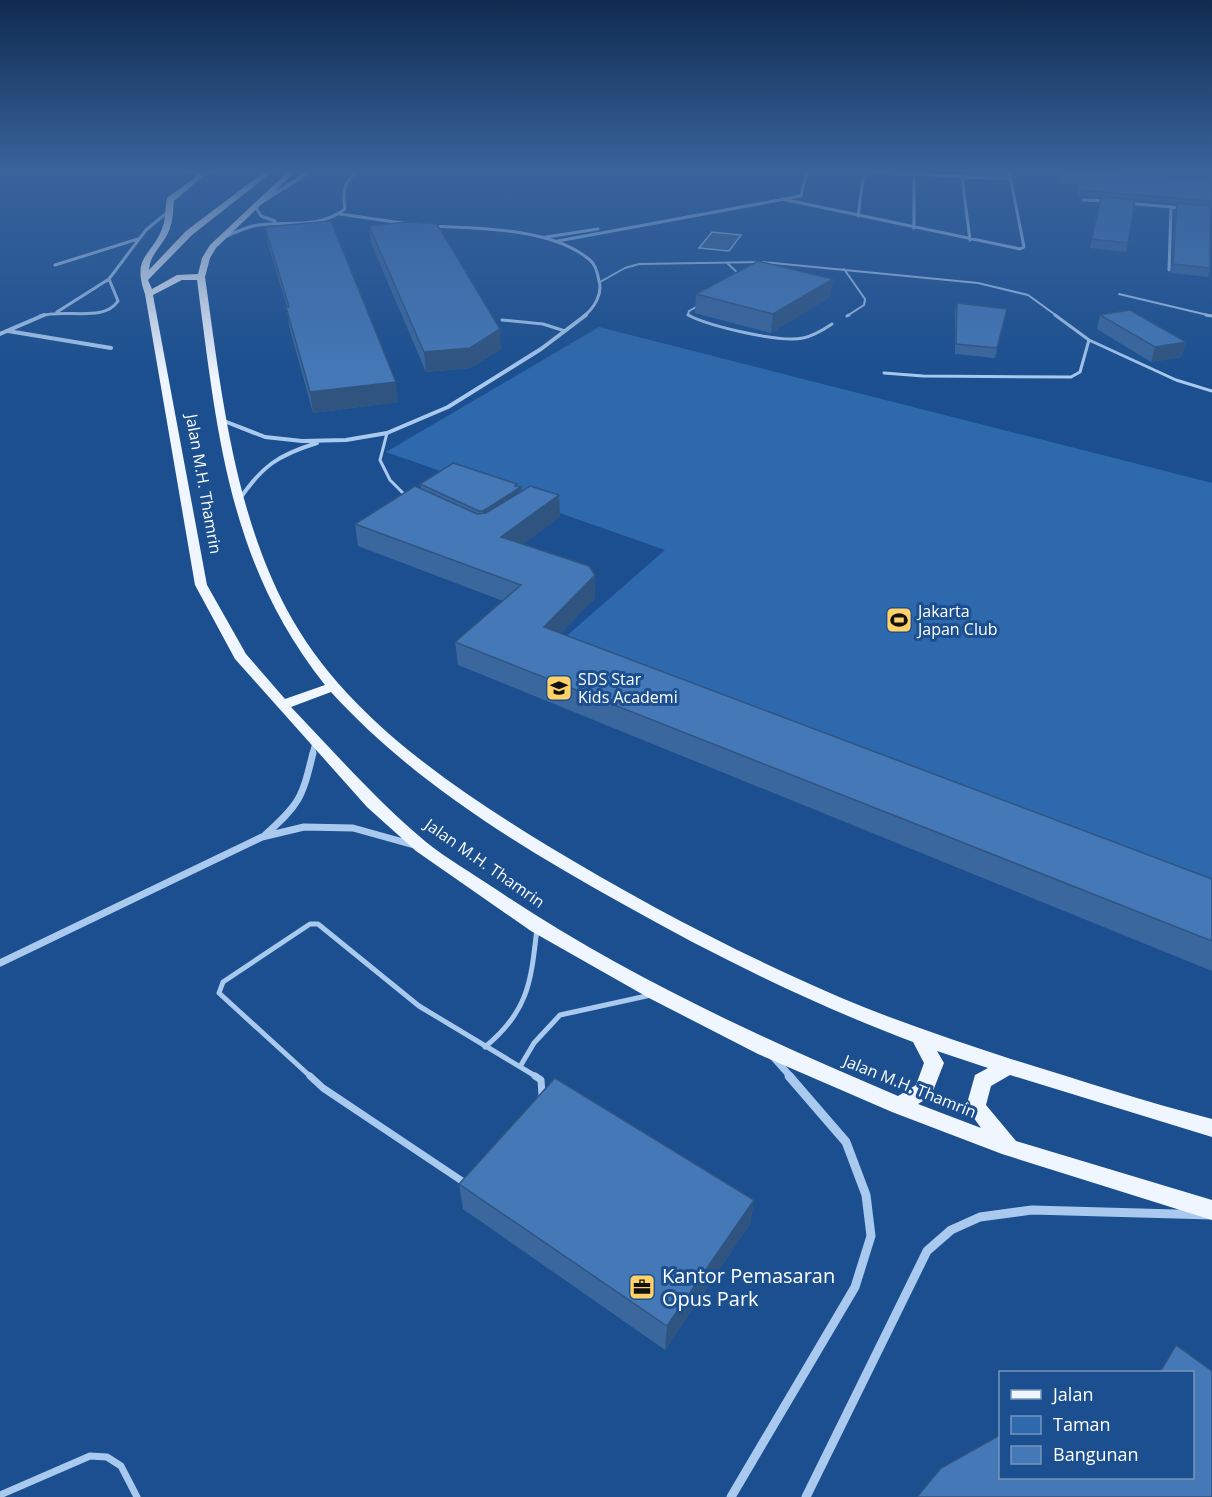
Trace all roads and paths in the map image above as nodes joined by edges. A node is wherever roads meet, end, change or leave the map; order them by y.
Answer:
1 (139, 239) joint
2 (161, 239) edge
3 (184, 239) edge
4 (552, 239) edge
5 (568, 239) edge
6 (965, 239) edge
7 (1023, 239) edge
8 (1170, 239) edge
9 (219, 240) edge
10 (970, 240) joint
11 (558, 241) junction
12 (206, 258) junction
13 (727, 263) junction
14 (56, 265) dead end
15 (844, 269) junction
16 (155, 270) junction
17 (1169, 270) dead end
18 (201, 278) junction
19 (109, 279) junction
20 (144, 280) junction
21 (600, 282) junction
22 (736, 282) edge
23 (149, 294) junction
24 (1119, 294) dead end
25 (698, 306) edge
26 (57, 312) junction
27 (847, 316) dead end
28 (1212, 316) edge
29 (502, 320) dead end
30 (832, 324) dead end
31 (7, 331) junction
32 (565, 331) junction
33 (0, 334) edge
34 (1089, 340) junction
35 (111, 348) dead end
36 (884, 373) dead end
37 (1212, 391) edge
38 (224, 421) junction
39 (387, 433) junction
40 (324, 441) junction
41 (408, 498) edge
42 (239, 501) junction
43 (332, 687) junction
44 (282, 705) junction
45 (315, 742) junction
46 (262, 837) junction
47 (422, 847) junction
48 (537, 926) junction
49 (0, 963) edge
50 (656, 993) junction
51 (920, 1037) junction
52 (485, 1047) junction
53 (765, 1048) junction
54 (521, 1065) junction
55 (1009, 1066) junction
56 (899, 1106) junction
57 (1212, 1128) edge
58 (1009, 1148) junction
59 (1212, 1212) edge
60 (0, 1495) edge
61 (137, 1497) edge
62 (731, 1497) edge
63 (806, 1497) edge

1 - 14 street
1 - 19 street
2 - 20 main road
3 - 16 main road
4 - 11 street
5 - 11 street
6 - 10 street
7 - 10 street
8 - 17 street
9 - 12 main road, Jalan M.H. Thamrin
11 - 21 street
12 - 16 main road
12 - 18 main road, Jalan M.H. Thamrin
13 - 15 lane
13 - 21 lane
13 - 22 lane
15 - 27 lane
15 - 34 lane
16 - 20 main road
18 - 23 main road
18 - 38 main road, Jalan M.H. Thamrin
19 - 26 street
19 - 26 street
20 - 23 main road, Jalan M.H. Thamrin
21 - 32 street
23 - 44 main road, Jalan M.H. Thamrin
24 - 28 lane
25 - 30 lane
26 - 31 street
29 - 32 lane
31 - 33 street
31 - 35 street
32 - 39 street
34 - 36 lane
34 - 37 lane
38 - 40 street
38 - 42 main road, Jalan M.H. Thamrin
39 - 40 street
39 - 41 lane
40 - 42 street
42 - 43 main road, Jalan M.H. Thamrin
43 - 44 main road
43 - 51 main road, Jalan M.H. Thamrin
44 - 45 main road, Jalan M.H. Thamrin
45 - 46 street
45 - 47 main road, Jalan M.H. Thamrin
46 - 47 street
46 - 49 street
47 - 48 main road, Jalan M.H. Thamrin
48 - 50 main road, Jalan M.H. Thamrin
48 - 52 lane
50 - 53 main road, Jalan M.H. Thamrin
50 - 54 lane
51 - 55 main road, Jalan M.H. Thamrin
51 - 56 main road
52 - 54 lane
52 - 54 lane
53 - 56 main road, Jalan M.H. Thamrin
53 - 62 street
55 - 57 main road, Jalan M.H. Thamrin
55 - 58 main road
56 - 58 main road, Jalan M.H. Thamrin
58 - 59 main road, Jalan M.H. Thamrin
59 - 63 street
60 - 61 lane

